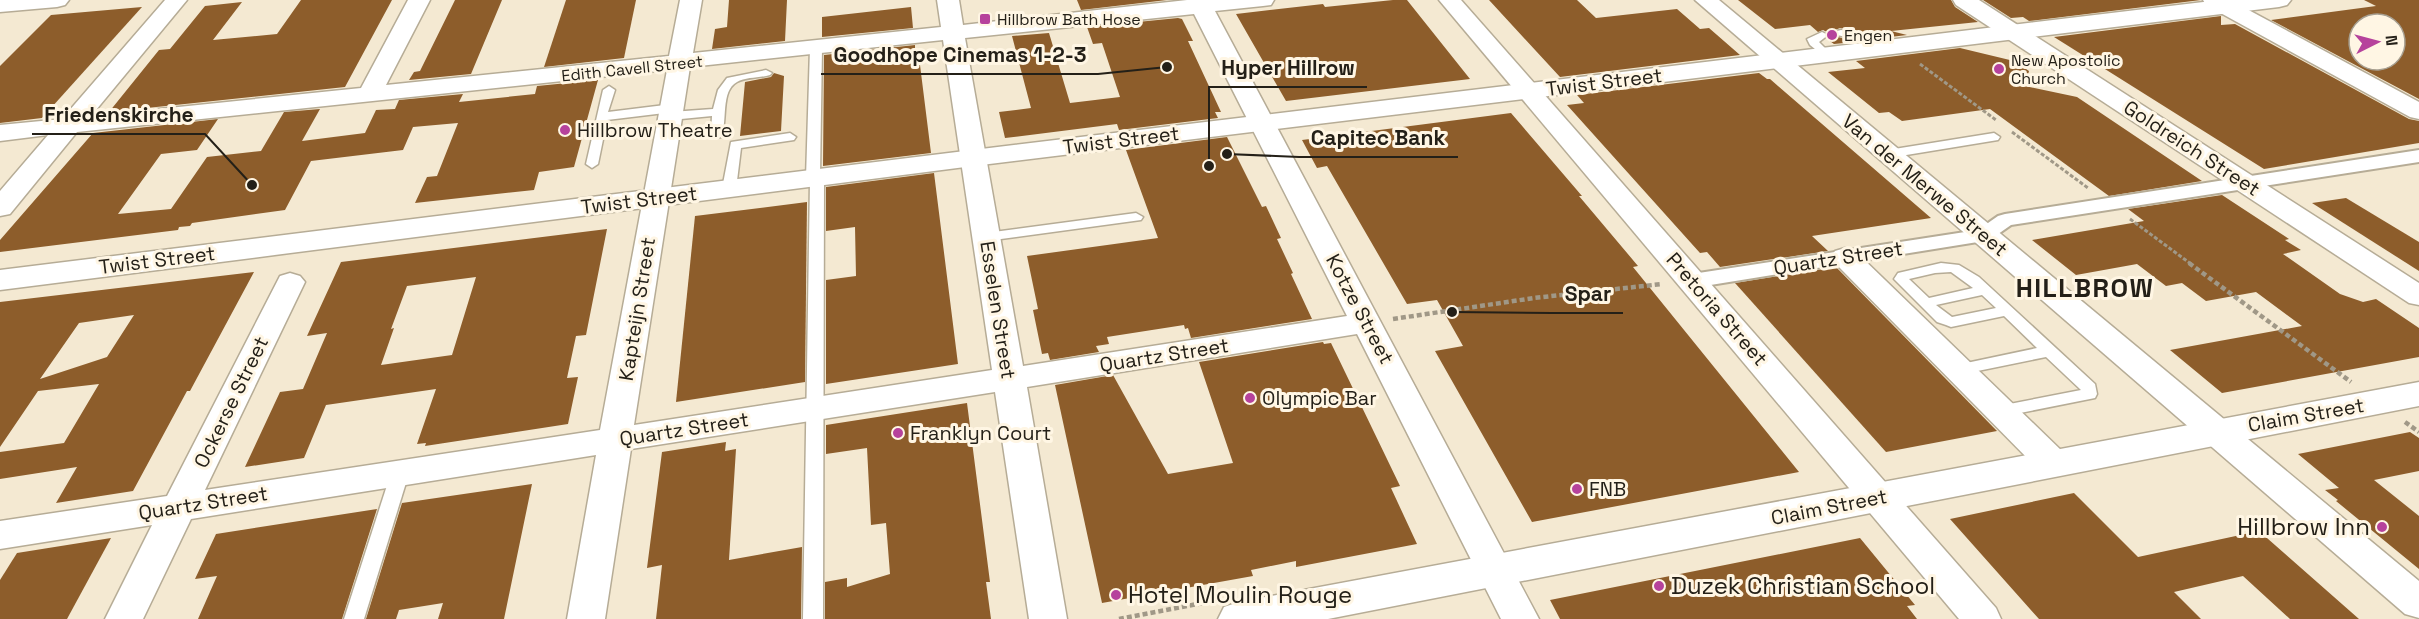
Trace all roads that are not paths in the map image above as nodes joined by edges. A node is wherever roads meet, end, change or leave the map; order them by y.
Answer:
1 (57, 0) edge
2 (176, 0) edge
3 (419, 0) edge
4 (691, 0) edge
5 (948, 0) edge
6 (1262, 0) edge
7 (1450, 0) edge
8 (1706, 0) edge
9 (1964, 0) edge
10 (2279, 0) edge
11 (1200, 3) edge
12 (2221, 4) edge
13 (0, 5) edge
14 (2012, 31) junction
15 (1841, 33) dead end
16 (954, 34) junction
17 (1886, 47) junction
18 (816, 48) junction
19 (1777, 60) junction
20 (681, 63) junction
21 (766, 73) dead end
22 (609, 90) dead end
23 (1529, 91) junction
24 (370, 94) junction
25 (672, 112) junction
26 (719, 112) junction
27 (2419, 112) edge
28 (601, 117) junction
29 (1263, 123) junction
30 (69, 126) junction
31 (0, 133) edge
32 (717, 134) dead end
33 (790, 137) dead end
34 (1994, 137) dead end
35 (1888, 154) junction
36 (2419, 156) edge
37 (974, 158) junction
38 (592, 164) dead end
39 (815, 178) junction
40 (2247, 184) junction
41 (729, 189) junction
42 (655, 198) junction
43 (0, 208) edge
44 (1137, 217) dead end
45 (1984, 235) junction
46 (986, 237) junction
47 (1845, 257) junction
48 (0, 280) edge
49 (1692, 281) junction
50 (290, 282) dead end
51 (1983, 290) junction
52 (2419, 296) edge
53 (1924, 303) junction
54 (2006, 311) junction
55 (1367, 323) junction
56 (2049, 351) junction
57 (1958, 370) junction
58 (1009, 379) junction
59 (2419, 394) edge
60 (816, 408) junction
61 (2000, 411) junction
62 (2218, 431) junction
63 (616, 439) junction
64 (2053, 464) junction
65 (400, 472) junction
66 (1878, 497) junction
67 (180, 507) junction
68 (0, 535) edge
69 (1496, 572) junction
70 (2419, 603) edge
71 (124, 619) edge
72 (354, 619) edge
73 (586, 619) edge
74 (813, 619) edge
75 (1048, 619) edge
76 (1239, 619) edge
77 (1520, 619) edge
78 (1982, 619) edge

1 - 13 street
2 - 30 street
3 - 24 street
4 - 20 street, Kapteijn Street
5 - 16 street, Esselen Street
6 - 11 street, Edith Cavell Street
7 - 23 street, Pretoria Street
8 - 19 street, Van der Merwe Street
9 - 14 street, Goldreich Street
10 - 12 street, Twist Street
11 - 16 street, Edith Cavell Street
11 - 29 street, Kotze Street
12 - 14 street, Twist Street
12 - 27 street
14 - 17 street, Twist Street
14 - 40 street, Goldreich Street
15 - 17 lane
16 - 18 street, Edith Cavell Street
16 - 37 street, Esselen Street
17 - 19 street, Twist Street
18 - 20 street, Edith Cavell Street
18 - 39 lane
19 - 23 street, Twist Street
19 - 35 street, Van der Merwe Street
20 - 24 street, Edith Cavell Street
20 - 25 street, Kapteijn Street
21 - 26 lane
22 - 28 lane
23 - 29 street, Twist Street
23 - 49 street, Pretoria Street
24 - 30 street, Edith Cavell Street
25 - 26 lane
25 - 28 lane
25 - 42 street, Kapteijn Street
26 - 32 lane
28 - 38 lane
29 - 37 street, Twist Street
29 - 55 street, Kotze Street
30 - 31 street, Edith Cavell Street
30 - 43 street
33 - 41 lane
34 - 35 lane
35 - 45 street, Van der Merwe Street
36 - 40 street
37 - 39 street, Twist Street
37 - 46 street, Esselen Street
39 - 41 street, Twist Street
39 - 60 lane
40 - 45 street
40 - 52 street, Goldreich Street
41 - 42 street, Twist Street
42 - 48 street, Twist Street
42 - 63 street, Kapteijn Street
44 - 46 lane
45 - 47 street, Quartz Street
45 - 62 street, Van der Merwe Street
46 - 58 street, Esselen Street
47 - 49 street, Quartz Street
47 - 57 street
49 - 66 street, Pretoria Street
50 - 67 street, Ockerse Street
51 - 53 lane
51 - 53 lane
51 - 54 lane
53 - 54 lane
54 - 56 lane
55 - 58 street, Quartz Street
55 - 69 street, Kotze Street
56 - 57 lane
56 - 61 lane
57 - 61 street
58 - 60 street, Quartz Street
58 - 75 street, Esselen Street
59 - 62 street, Claim Street
60 - 63 street, Quartz Street
60 - 74 lane
61 - 64 street
62 - 64 street, Claim Street
62 - 70 street, Van der Merwe Street
63 - 65 street, Quartz Street
63 - 73 street, Kapteijn Street
64 - 66 street, Claim Street
65 - 67 street, Quartz Street
65 - 72 lane
66 - 69 street, Claim Street
66 - 78 street, Pretoria Street
67 - 68 street, Quartz Street
67 - 71 street, Ockerse Street
69 - 76 street, Claim Street
69 - 77 street, Kotze Street

